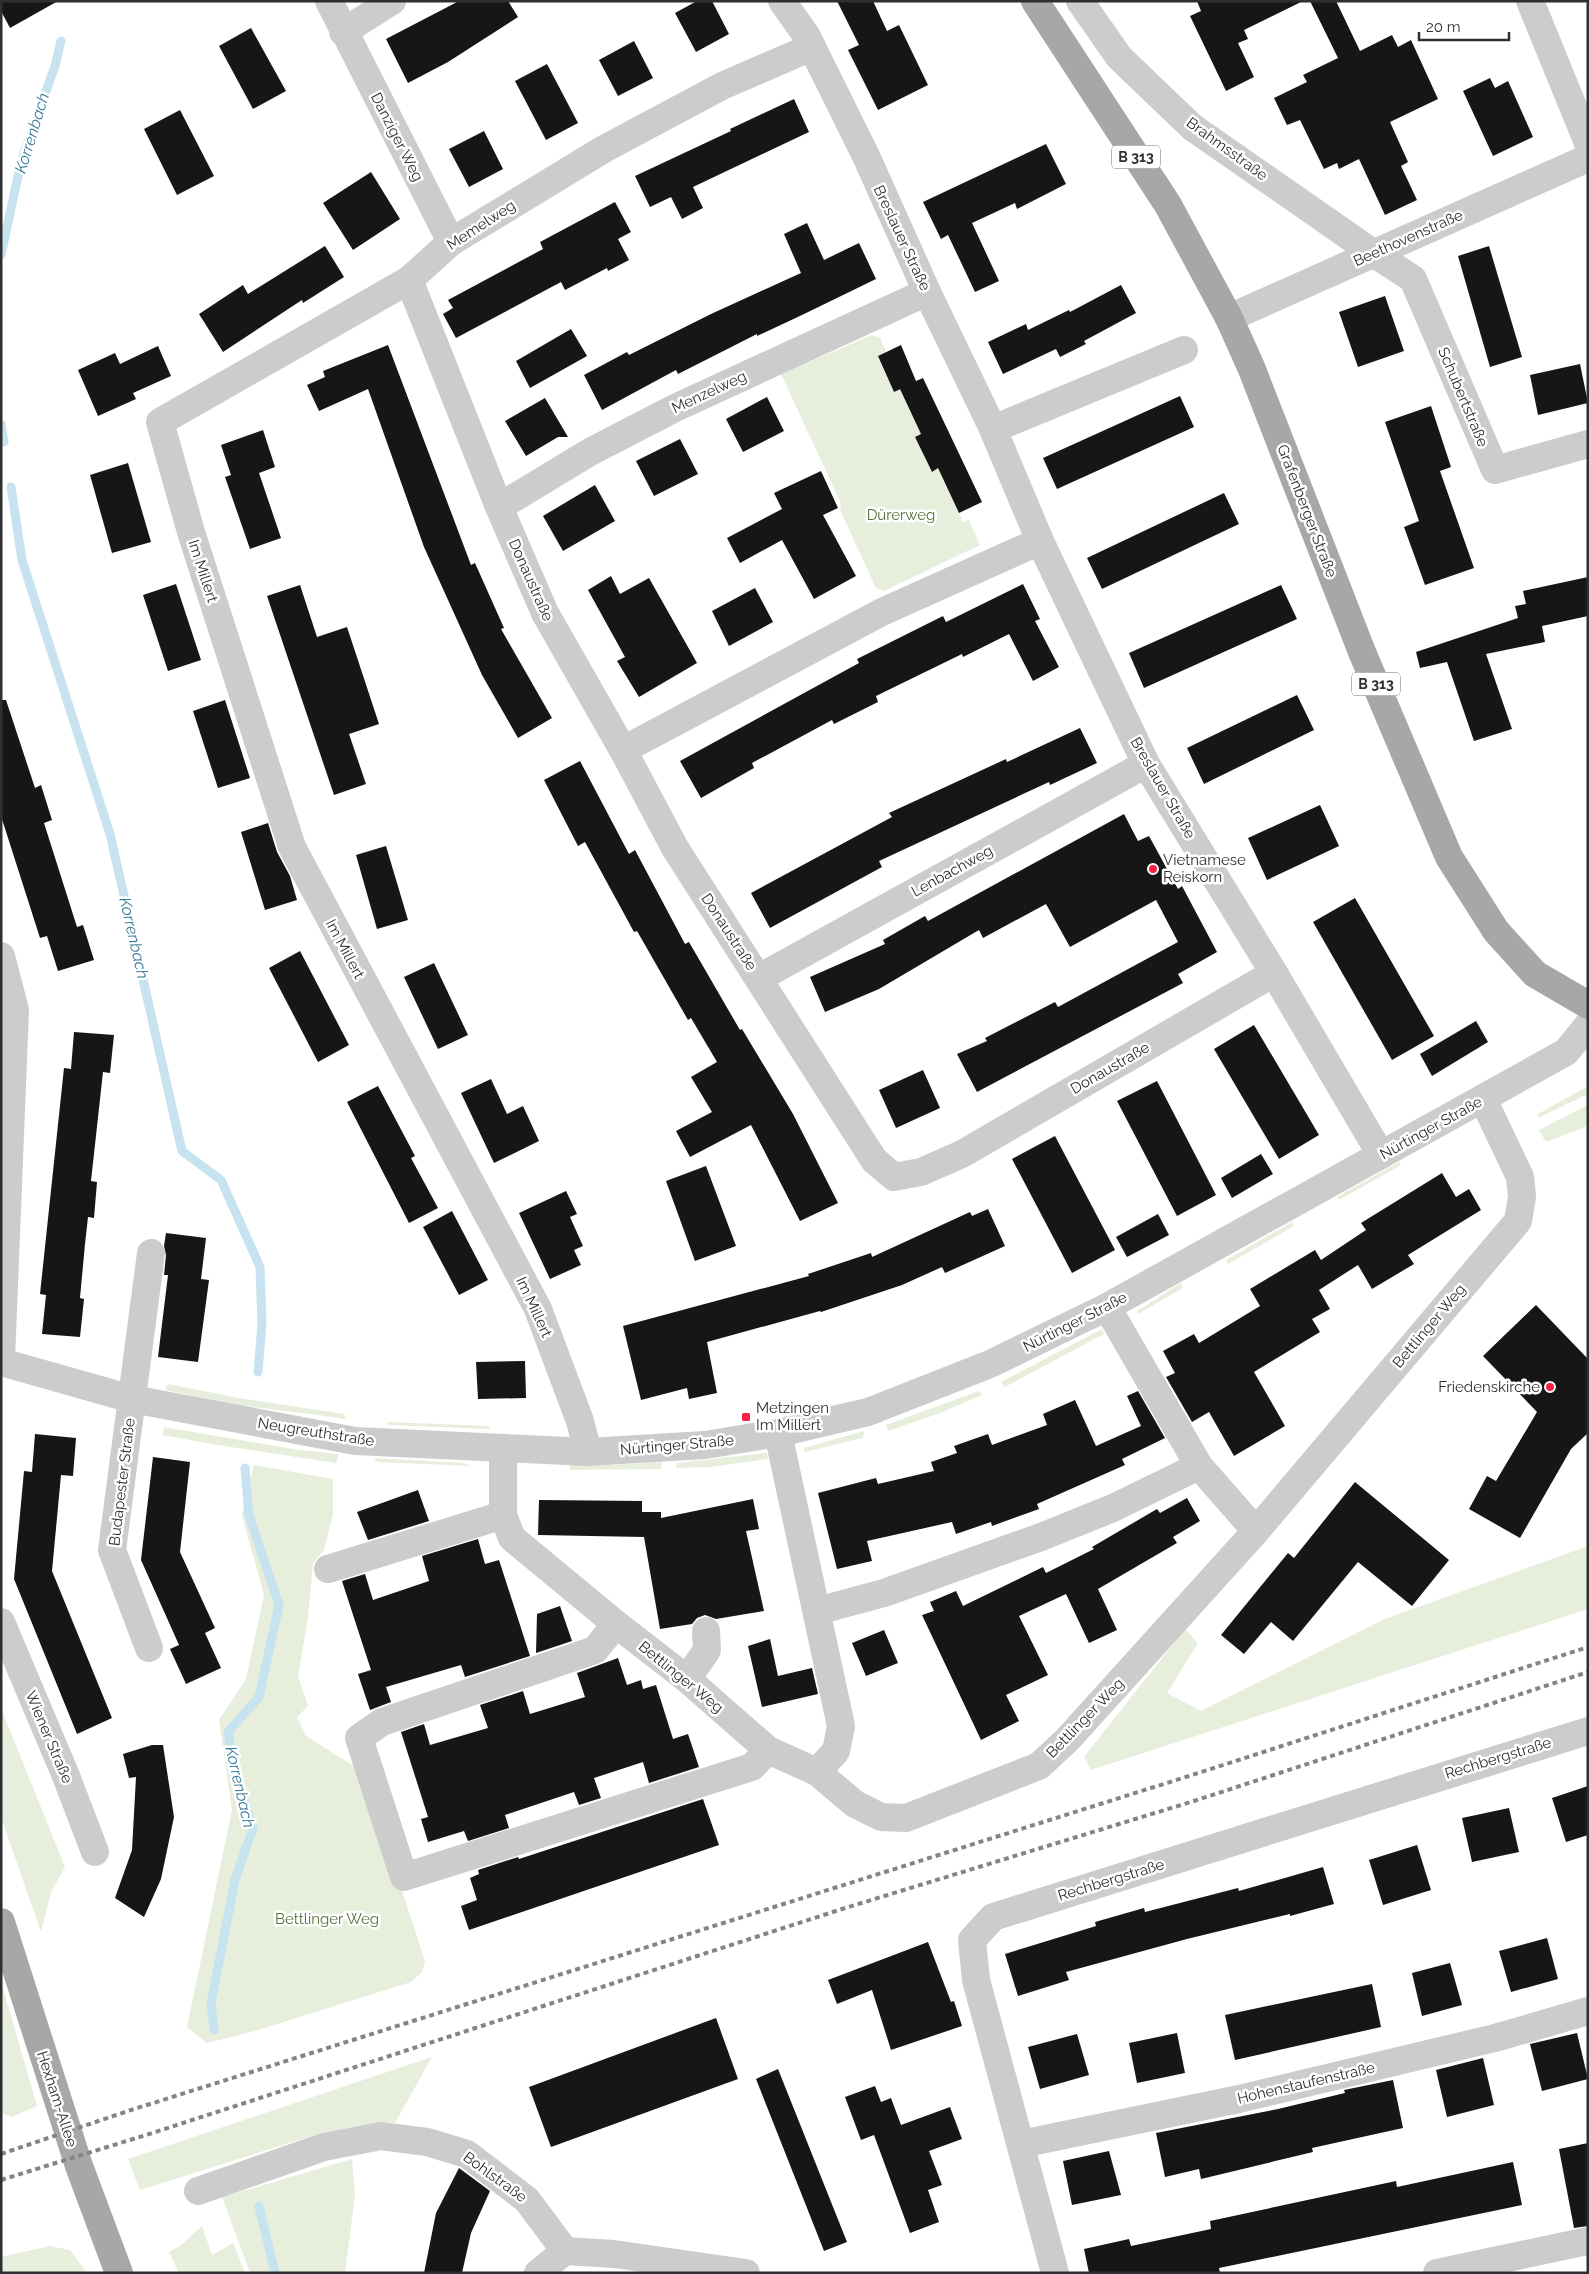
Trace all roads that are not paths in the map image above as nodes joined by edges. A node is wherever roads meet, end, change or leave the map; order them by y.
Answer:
1 (329, 1) edge
2 (392, 1) edge
3 (782, 1) edge
4 (1035, 1) edge
5 (1080, 1) edge
6 (1530, 1) edge
7 (343, 32) junction
8 (812, 47) junction
9 (1588, 143) edge
10 (1588, 158) edge
11 (450, 242) junction
12 (1372, 254) junction
13 (409, 280) junction
14 (927, 292) junction
15 (1229, 318) junction
16 (1184, 350) dead end
17 (160, 422) joint
18 (993, 429) junction
19 (1588, 444) edge
20 (499, 507) junction
21 (1040, 541) junction
22 (623, 750) junction
23 (1146, 764) junction
24 (1, 956) edge
25 (1274, 973) junction
26 (759, 978) junction
27 (1588, 1005) edge
28 (1588, 1025) edge
29 (1483, 1099) junction
30 (1382, 1156) junction
31 (151, 1252) dead end
32 (1107, 1307) junction
33 (1, 1361) edge
34 (132, 1399) junction
35 (778, 1433) junction
36 (503, 1448) junction
37 (588, 1452) junction
38 (1199, 1466) junction
39 (503, 1515) junction
40 (1256, 1531) junction
41 (328, 1569) dead end
42 (817, 1611) junction
43 (1, 1622) edge
44 (616, 1624) junction
45 (706, 1631) dead end
46 (149, 1648) dead end
47 (687, 1679) junction
48 (1588, 1730) edge
49 (768, 1750) junction
50 (816, 1772) junction
51 (95, 1852) dead end
52 (1, 1922) edge
53 (1588, 2011) edge
54 (1021, 2144) junction
55 (198, 2191) dead end
56 (1588, 2241) edge
57 (565, 2251) junction
58 (1510, 2265) edge
59 (119, 2273) edge
60 (538, 2273) edge
61 (746, 2273) edge
62 (1055, 2273) edge
63 (1437, 2273) edge

1 - 7 street, Danziger Weg
2 - 7 street
3 - 8 street
4 - 15 main road, Grafenberger Straße / B 313
5 - 12 street, Brahmsstraße
6 - 9 street
7 - 11 street, Danziger Weg
8 - 11 street, Memelweg
8 - 14 street, Breslauer Straße
10 - 12 street, Beethovenstraße
11 - 13 street, Memelweg
12 - 15 street, Beethovenstraße
12 - 19 street, Schubertstraße
13 - 17 street, Memelweg
13 - 20 street, Donaustraße
14 - 18 street, Breslauer Straße
14 - 20 street, Menzelweg
15 - 27 main road, Grafenberger Straße / B 313
16 - 18 street
17 - 37 street, Im Millert
18 - 21 street, Breslauer Straße
20 - 22 street, Donaustraße
21 - 22 street
21 - 23 street, Breslauer Straße
22 - 26 street, Donaustraße
23 - 25 street, Breslauer Straße
23 - 26 street, Lenbachweg
24 - 33 street
25 - 26 street, Donaustraße
25 - 30 street, Breslauer Straße
28 - 29 street, Nürtinger Straße
29 - 30 street, Nürtinger Straße
29 - 40 street, Bettlinger Weg
30 - 32 street, Nürtinger Straße
31 - 34 street
32 - 35 street, Nürtinger Straße
32 - 38 street
33 - 34 street, Neugreuthstraße
34 - 36 street, Neugreuthstraße
34 - 46 street, Budapester Straße
35 - 37 street, Nürtinger Straße
35 - 42 street
36 - 37 street, Nürtinger Straße
36 - 39 street, Bettlinger Weg
38 - 40 street
38 - 42 street
39 - 41 street
39 - 44 street, Bettlinger Weg
40 - 50 street, Bettlinger Weg
42 - 50 street
43 - 51 street, Wiener Straße
44 - 47 street, Bettlinger Weg
44 - 49 street
45 - 47 street
47 - 49 street, Bettlinger Weg
48 - 54 street, Rechbergstraße
49 - 50 street, Bettlinger Weg
52 - 59 main road, Hexham-Allee
53 - 54 street, Hohenstaufenstraße
54 - 62 street, Rechbergstraße
55 - 57 street, Bohlstraße
56 - 58 street
57 - 60 street
57 - 61 street
58 - 63 street

